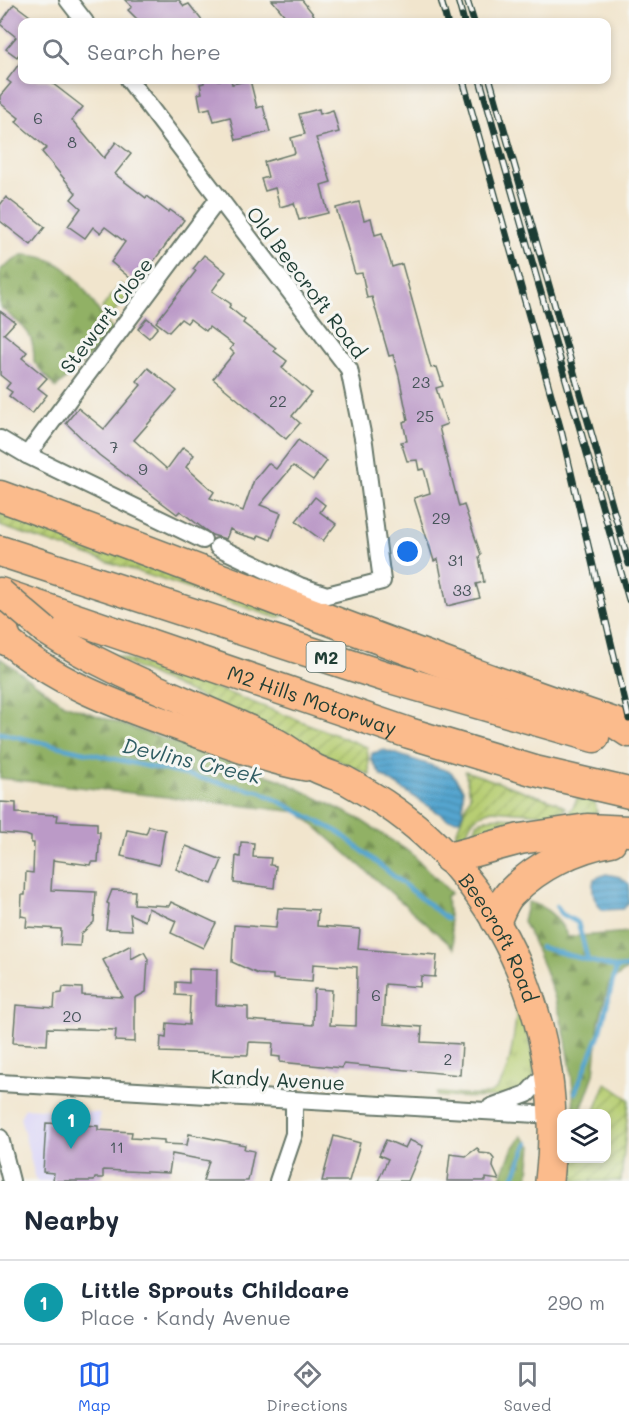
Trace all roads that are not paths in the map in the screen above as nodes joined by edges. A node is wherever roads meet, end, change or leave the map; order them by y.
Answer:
1 (68, 0) edge
2 (82, 18) edge
3 (132, 84) edge
4 (219, 198) junction
5 (0, 439) edge
6 (27, 456) junction
7 (0, 481) edge
8 (0, 496) edge
9 (0, 551) edge
10 (162, 555) junction
11 (0, 593) edge
12 (2, 631) edge
13 (629, 732) edge
14 (629, 747) edge
15 (316, 768) junction
16 (629, 793) edge
17 (629, 831) edge
18 (629, 838) edge
19 (449, 858) junction
20 (495, 920) junction
21 (548, 1071) junction
22 (0, 1083) edge
23 (294, 1101) junction
24 (472, 1111) junction
25 (554, 1115) junction
26 (0, 1138) edge
27 (11, 1181) edge
28 (278, 1181) edge
29 (549, 1181) edge

1 - 2 street
3 - 4 street, Old Beecroft Road
4 - 6 street, Stewart Close
4 - 6 street, Old Beecroft Road
5 - 6 street
7 - 10 highway, M2
8 - 10 highway, M2
9 - 14 highway, M2
10 - 13 highway, M2
11 - 15 main road, Beecroft Road, bridge
11 - 16 highway, M2 Hills Motorway / M2
12 - 15 main road, Beecroft Road
15 - 19 main road, Beecroft Road
17 - 19 highway
18 - 20 highway
19 - 20 main road, Beecroft Road
20 - 21 main road, Beecroft Road
21 - 24 street
21 - 25 main road, Beecroft Road
22 - 23 street, Kandy Avenue
23 - 24 street, Kandy Avenue
23 - 28 street
24 - 25 street, Kandy Avenue
25 - 29 main road, Beecroft Road
26 - 27 street

